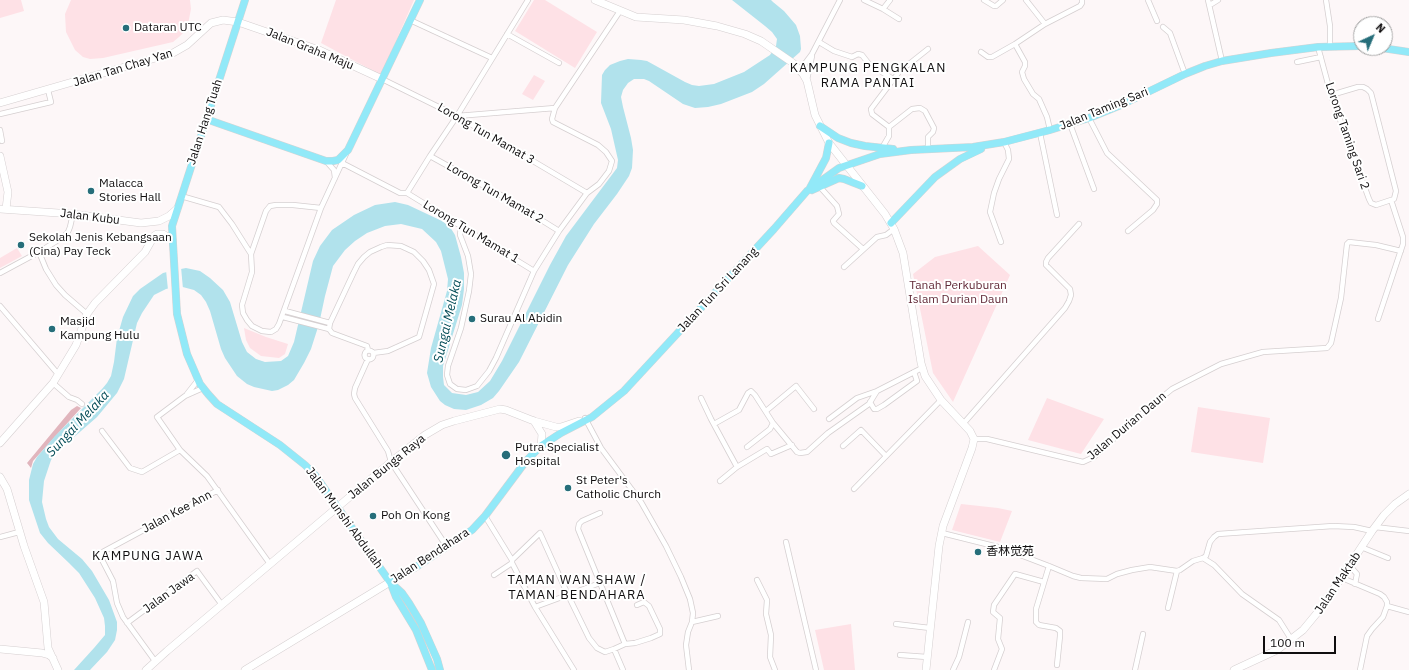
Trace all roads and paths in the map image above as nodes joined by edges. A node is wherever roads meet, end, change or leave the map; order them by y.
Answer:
1 (245, 0) edge
2 (420, 0) edge
3 (528, 0) edge
4 (595, 0) edge
5 (840, 0) edge
6 (864, 0) edge
7 (890, 0) edge
8 (984, 0) edge
9 (1003, 0) edge
10 (1026, 0) edge
11 (1082, 0) edge
12 (1148, 0) edge
13 (1218, 0) edge
14 (1326, 0) edge
15 (1209, 2) edge
16 (883, 9) junction
17 (620, 11) junction
18 (899, 19) dead end
19 (410, 20) junction
20 (1157, 21) dead end
21 (238, 22) junction
22 (1045, 24) junction
23 (1163, 27) dead end
24 (507, 34) junction
25 (819, 42) junction
26 (1015, 44) junction
27 (1330, 46) junction
28 (1353, 46) edge
29 (1318, 47) junction
30 (928, 49) dead end
31 (1393, 50) edge
32 (981, 52) dead end
33 (1409, 52) edge
34 (812, 54) junction
35 (1321, 57) junction
36 (492, 58) junction
37 (1222, 61) junction
38 (1298, 62) dead end
39 (559, 63) dead end
40 (800, 70) junction
41 (1185, 74) junction
42 (382, 79) junction
43 (893, 79) junction
44 (807, 81) junction
45 (48, 90) junction
46 (1331, 95) junction
47 (0, 104) edge
48 (555, 108) junction
49 (0, 114) edge
50 (457, 116) junction
51 (1089, 118) junction
52 (206, 119) junction
53 (1070, 124) junction
54 (820, 126) junction
55 (889, 127) junction
56 (0, 130) edge
57 (1050, 130) junction
58 (1040, 133) junction
59 (2, 141) dead end
60 (1004, 142) junction
61 (829, 143) junction
62 (995, 144) junction
63 (882, 148) junction
64 (928, 149) junction
65 (348, 150) junction
66 (911, 150) junction
67 (0, 156) edge
68 (430, 156) junction
69 (326, 160) junction
70 (342, 163) junction
71 (846, 165) junction
72 (335, 179) junction
73 (862, 186) junction
74 (820, 187) junction
75 (1094, 189) dead end
76 (808, 190) junction
77 (407, 193) junction
78 (587, 193) junction
79 (181, 196) junction
80 (1391, 200) junction
81 (321, 208) junction
82 (3, 209) edge
83 (177, 209) junction
84 (73, 214) junction
85 (1057, 215) dead end
86 (141, 223) junction
87 (1079, 224) dead end
88 (461, 226) junction
89 (893, 226) junction
90 (559, 231) junction
91 (1128, 231) dead end
92 (154, 236) junction
93 (1001, 242) dead end
94 (172, 243) junction
95 (863, 249) junction
96 (1401, 251) junction
97 (39, 252) junction
98 (250, 254) junction
99 (844, 267) dead end
100 (534, 271) junction
101 (0, 273) edge
102 (0, 306) edge
103 (285, 311) junction
104 (87, 314) junction
105 (283, 317) junction
106 (1378, 319) dead end
107 (330, 323) junction
108 (329, 328) junction
109 (368, 350) junction
110 (373, 353) junction
111 (368, 359) junction
112 (922, 368) junction
113 (914, 372) junction
114 (58, 374) junction
115 (198, 380) junction
116 (53, 383) junction
117 (203, 388) junction
118 (877, 391) junction
119 (186, 396) junction
120 (700, 398) dead end
121 (941, 400) junction
122 (870, 402) junction
123 (82, 404) dead end
124 (814, 409) dead end
125 (766, 411) junction
126 (588, 419) junction
127 (829, 419) dead end
128 (534, 421) junction
129 (773, 423) junction
130 (714, 424) junction
131 (963, 424) junction
132 (102, 431) dead end
133 (974, 439) junction
134 (0, 443) edge
135 (792, 445) junction
136 (541, 446) junction
137 (843, 446) dead end
138 (747, 447) dead end
139 (180, 450) junction
140 (388, 450) junction
141 (401, 454) junction
142 (886, 456) junction
143 (391, 462) junction
144 (737, 467) junction
145 (0, 477) edge
146 (720, 481) dead end
147 (854, 489) dead end
148 (218, 490) junction
149 (1409, 494) edge
150 (337, 507) junction
151 (600, 513) dead end
152 (486, 516) junction
153 (1373, 529) junction
154 (1409, 531) edge
155 (19, 532) junction
156 (942, 533) junction
157 (0, 537) edge
158 (786, 542) dead end
159 (447, 547) junction
160 (1362, 547) junction
161 (1203, 558) junction
162 (1388, 558) dead end
163 (512, 561) junction
164 (270, 564) junction
165 (1049, 566) junction
166 (1350, 566) junction
167 (1177, 571) junction
168 (494, 574) dead end
169 (1342, 578) junction
170 (757, 580) dead end
171 (390, 582) junction
172 (1044, 582) junction
173 (600, 583) junction
174 (1355, 584) junction
175 (568, 595) junction
176 (222, 605) junction
177 (637, 605) dead end
178 (1387, 606) junction
179 (535, 607) junction
180 (1168, 608) dead end
181 (1409, 612) edge
182 (718, 616) dead end
183 (692, 622) junction
184 (968, 622) dead end
185 (127, 623) junction
186 (896, 624) dead end
187 (930, 628) junction
188 (1143, 634) dead end
189 (1291, 639) junction
190 (624, 644) junction
191 (48, 648) junction
192 (0, 649) edge
193 (614, 649) junction
194 (42, 653) junction
195 (900, 655) dead end
196 (927, 657) junction
197 (53, 658) junction
198 (155, 661) junction
199 (1057, 664) dead end
200 (147, 668) edge
201 (58, 669) edge
202 (245, 670) edge
203 (432, 670) edge
204 (440, 670) edge
205 (574, 670) edge
206 (623, 670) edge
207 (689, 670) edge
208 (775, 670) edge
209 (816, 670) edge
210 (926, 670) edge
211 (953, 670) edge
212 (994, 670) edge
213 (1135, 670) edge
214 (1234, 670) edge
215 (1360, 670) edge

1 - 21 main road, Jalan Hang Tuah
2 - 19 main road
3 - 24 street
4 - 17 street
5 - 25 street
6 - 16 street
7 - 16 street
8 - 9 street
10 - 22 street
11 - 22 street
12 - 20 street
13 - 15 street
14 - 27 street
15 - 37 street
16 - 18 street
17 - 40 street
17 - 48 street
19 - 36 street
19 - 42 main road
21 - 42 street, Jalan Graha Maju
21 - 45 street, Jalan Tan Chay Yan
21 - 52 main road, Jalan Hang Tuah
22 - 26 street
23 - 41 street
24 - 36 street
24 - 39 street
25 - 34 street
25 - 43 street
26 - 32 street
26 - 57 street
27 - 28 main road, Jalan Taming Sari
27 - 29 main road, Jalan Taming Sari
29 - 35 street, Lorong Taming Sari 2
29 - 37 main road, Jalan Taming Sari
30 - 43 street
31 - 33 main road
34 - 40 street
34 - 44 street
35 - 38 street
35 - 46 street, Lorong Taming Sari 2
36 - 50 street
37 - 41 main road, Jalan Taming Sari
40 - 44 street
41 - 51 main road, Jalan Taming Sari
42 - 50 street, Lorong Tun Mamat 3
42 - 65 main road
43 - 55 street
44 - 54 street
45 - 47 street, Jalan Tan Chay Yan
45 - 49 street
46 - 80 street, Lorong Taming Sari 2
46 - 80 street
48 - 50 street
48 - 78 street
50 - 68 street
50 - 78 street, Lorong Tun Mamat 3
51 - 53 main road, Jalan Taming Sari
51 - 91 street
52 - 69 main road
52 - 79 main road, Jalan Hang Tuah
53 - 57 main road, Jalan Taming Sari
53 - 75 street
54 - 61 street
54 - 63 main road
55 - 63 street
55 - 64 street
56 - 59 street
57 - 58 main road, Jalan Taming Sari
58 - 60 main road, Jalan Taming Sari
58 - 85 street
60 - 62 main road, Jalan Taming Sari
60 - 93 street
61 - 71 street
61 - 76 main road
62 - 64 main road, Jalan Taming Sari
62 - 89 main road
63 - 66 main road
64 - 66 main road, Jalan Taming Sari
65 - 69 main road
65 - 70 street
66 - 71 main road, Jalan Taming Sari
67 - 82 street
68 - 77 street
68 - 90 street, Lorong Tun Mamat 2
69 - 72 street
70 - 72 street
70 - 77 street, Lorong Tun Mamat 1
71 - 73 street
71 - 76 main road, Jalan Tun Sri Lanang
72 - 81 street
73 - 74 main road
73 - 89 street
74 - 76 main road
74 - 95 street
76 - 126 main road, Jalan Tun Sri Lanang
77 - 88 street, Lorong Tun Mamat 1
78 - 90 street
79 - 83 main road, Jalan Hang Tuah
79 - 98 street
80 - 96 street
81 - 98 street
81 - 103 street
82 - 84 street, Jalan Kubu
83 - 86 street, Jalan Kubu
83 - 94 main road, Jalan Hang Tuah
84 - 86 street, Jalan Kubu
84 - 97 street
86 - 92 street
87 - 131 street
88 - 100 street, Lorong Tun Mamat 1
88 - 100 street
89 - 95 street
89 - 112 street
90 - 100 street
92 - 94 street
92 - 104 street
94 - 115 main road, Jalan Munshi Abdullah
95 - 99 street
96 - 106 street
96 - 133 street, Jalan Durian Daun
97 - 101 street
97 - 104 street
98 - 105 street
102 - 114 street
103 - 105 street
103 - 107 street
104 - 114 street
105 - 108 street
107 - 108 street
107 - 110 street
108 - 109 street
109 - 110 street
109 - 111 street
110 - 111 street
111 - 140 street
112 - 113 street
112 - 121 street
113 - 118 street
113 - 122 street
114 - 116 street
115 - 117 main road, Jalan Munshi Abdullah
115 - 119 street
116 - 123 street
116 - 134 street
117 - 119 street
117 - 150 main road, Jalan Munshi Abdullah
118 - 122 street
118 - 127 street
119 - 139 street
120 - 130 street
121 - 131 street
121 - 142 street
122 - 135 street
124 - 125 street
125 - 129 street
125 - 130 street
126 - 128 street, Jalan Bunga Raya
126 - 136 main road, Jalan Bendahara
126 - 183 street
128 - 136 street
128 - 141 street, Jalan Bunga Raya
129 - 135 street
129 - 138 street
130 - 144 street
131 - 133 street
132 - 139 street
133 - 156 street
135 - 144 street
136 - 152 main road, Jalan Bendahara
137 - 142 street
139 - 148 street
140 - 141 street
140 - 143 street
141 - 143 street, Jalan Bunga Raya
142 - 147 street
143 - 150 street, Jalan Bunga Raya
143 - 159 street
144 - 146 street
145 - 155 street
148 - 164 street, Jalan Kee Ann
148 - 185 street, Jalan Kee Ann
149 - 153 street, Jalan Maktab
150 - 164 street, Jalan Bunga Raya
150 - 171 main road, Jalan Munshi Abdullah
151 - 173 street
152 - 159 main road, Jalan Bendahara
152 - 163 street
153 - 154 street
153 - 160 street, Jalan Maktab
153 - 161 street
155 - 157 street
155 - 191 street
156 - 165 street
156 - 187 street
158 - 209 street
159 - 171 main road, Jalan Bendahara
160 - 162 street
160 - 166 street, Jalan Maktab
161 - 167 street
161 - 189 street
163 - 168 street
163 - 175 street
163 - 179 street
164 - 176 street, Jalan Bunga Raya
165 - 167 street
165 - 172 street
166 - 169 street, Jalan Maktab
166 - 174 street
167 - 180 street
169 - 174 street
169 - 189 street, Jalan Maktab
170 - 208 street
171 - 202 street, Jalan Bendahara
171 - 203 main road, Jalan Munshi Abdullah
171 - 204 main road, Jalan Munshi Abdullah
172 - 199 street
172 - 212 street
173 - 175 street
173 - 190 street
174 - 178 street
175 - 179 street
175 - 193 street
176 - 185 street, Jalan Jawa
176 - 198 street, Jalan Bunga Raya
177 - 190 street
178 - 181 street
178 - 215 street
179 - 205 street
182 - 183 street
183 - 207 street
184 - 211 street
185 - 198 street
186 - 187 street
187 - 196 street
188 - 213 street
189 - 214 street, Jalan Maktab
190 - 193 street
191 - 194 street
191 - 197 street
192 - 194 street
193 - 206 street
194 - 197 street
195 - 196 street
196 - 210 street
197 - 201 street
198 - 200 street, Jalan Bunga Raya

